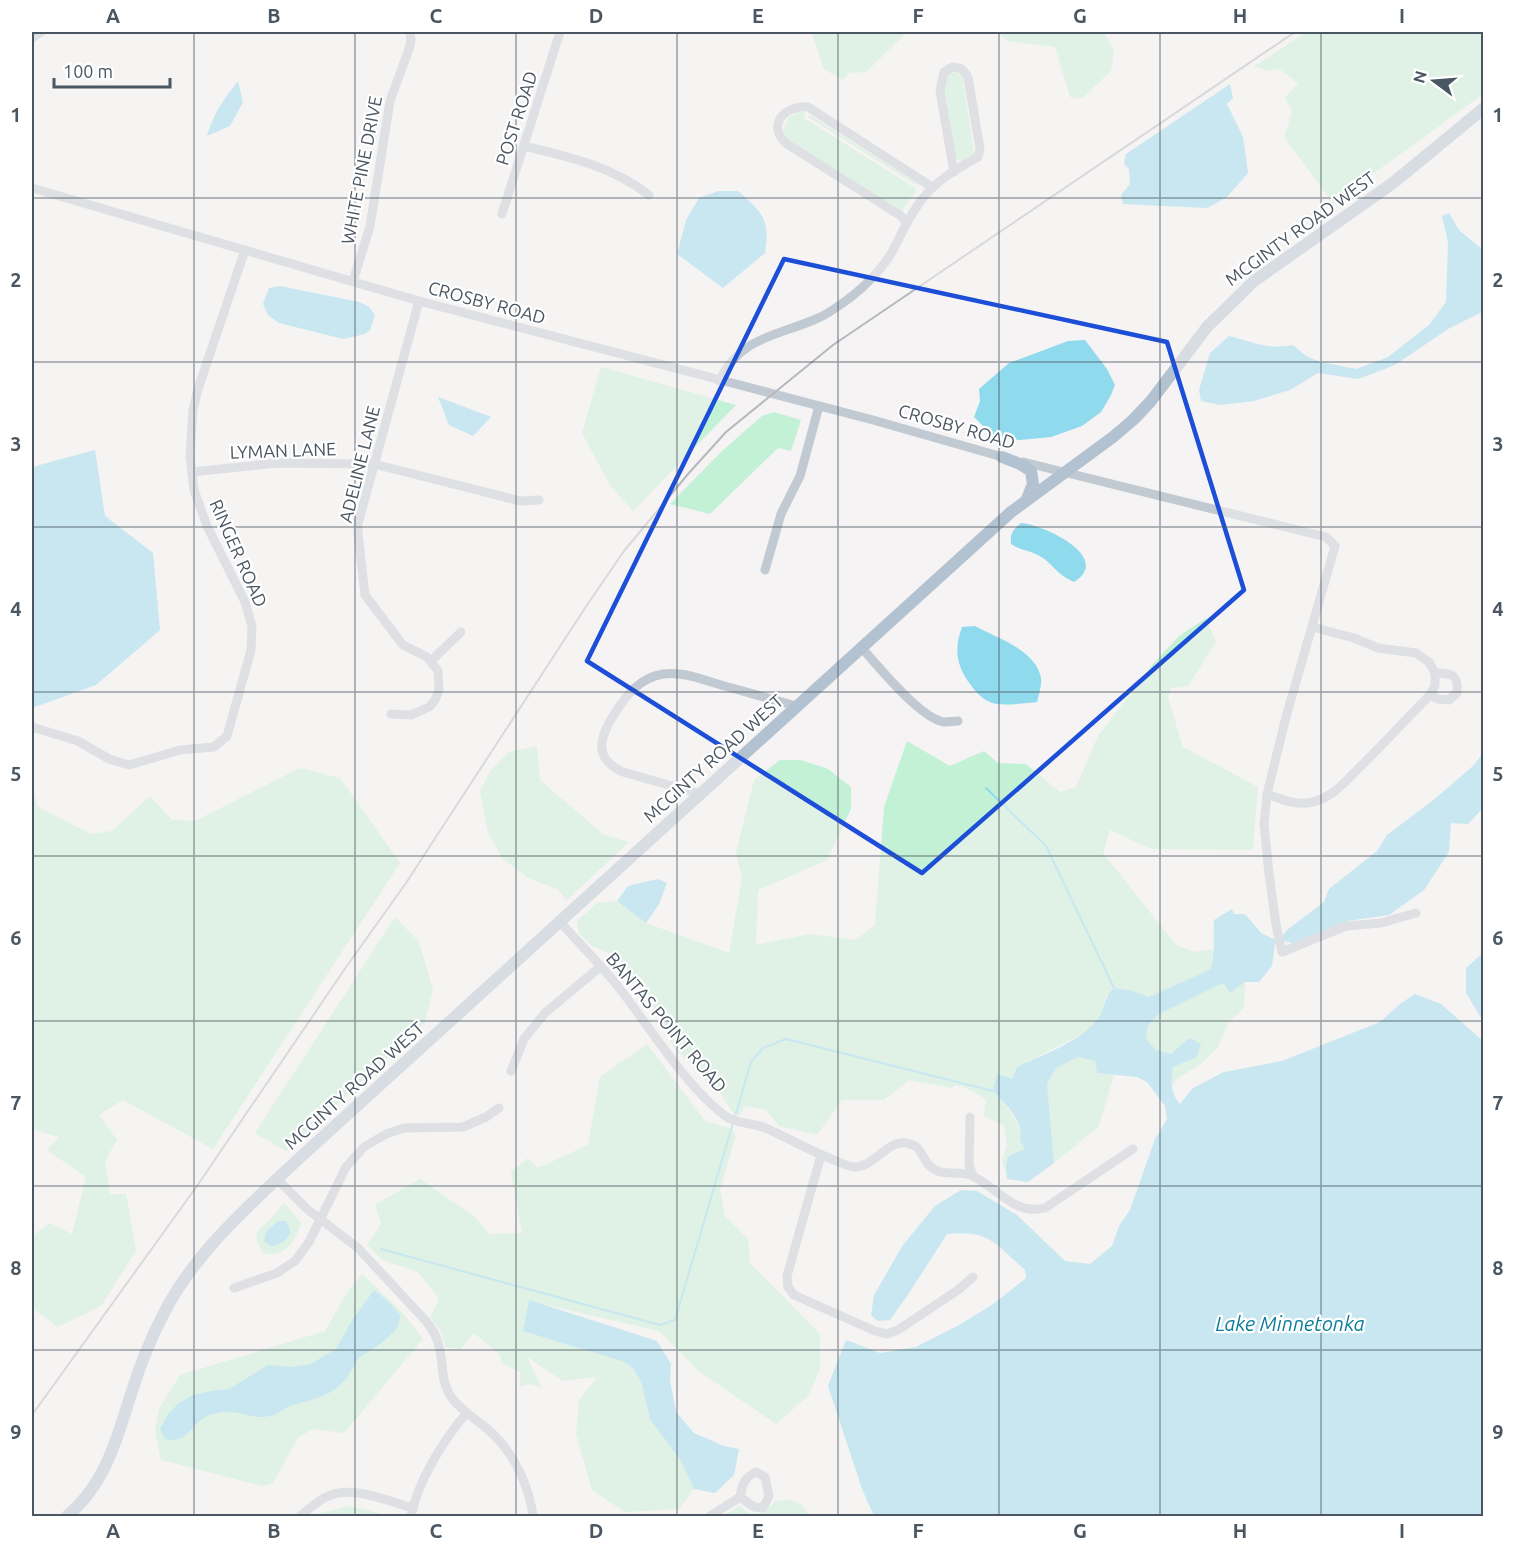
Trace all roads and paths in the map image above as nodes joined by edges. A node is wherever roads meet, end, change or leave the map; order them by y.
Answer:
1 (41, 32) edge
2 (410, 32) edge
3 (560, 32) edge
4 (32, 38) edge
5 (1484, 108) edge
6 (524, 146) junction
7 (954, 172) junction
8 (932, 187) junction
9 (32, 188) edge
10 (649, 195) dead end
11 (502, 214) dead end
12 (906, 222) junction
13 (245, 250) junction
14 (353, 281) junction
15 (419, 301) junction
16 (719, 381) junction
17 (819, 406) junction
18 (1002, 457) junction
19 (374, 464) junction
20 (192, 472) junction
21 (1063, 473) junction
22 (539, 500) dead end
23 (1024, 502) junction
24 (765, 570) dead end
25 (1312, 627) junction
26 (460, 632) dead end
27 (861, 647) junction
28 (431, 661) junction
29 (1435, 673) junction
30 (1430, 695) junction
31 (796, 706) junction
32 (391, 714) dead end
33 (958, 721) dead end
34 (32, 727) edge
35 (700, 794) junction
36 (1267, 794) junction
37 (1416, 913) dead end
38 (560, 922) junction
39 (600, 967) junction
40 (511, 1071) dead end
41 (499, 1108) dead end
42 (970, 1117) dead end
43 (1133, 1149) dead end
44 (821, 1155) junction
45 (973, 1176) junction
46 (277, 1179) junction
47 (320, 1218) junction
48 (973, 1277) dead end
49 (234, 1288) dead end
50 (466, 1413) junction
51 (740, 1497) dead end
52 (412, 1512) edge
53 (67, 1516) edge
54 (300, 1516) edge
55 (533, 1516) edge
56 (710, 1516) edge

1 - 4 street
2 - 14 street, WHITE PINE DRIVE
3 - 6 street, POST ROAD
5 - 21 main road, MCGINTY ROAD WEST
6 - 10 street
6 - 11 street, POST ROAD
7 - 7 street
7 - 8 street
8 - 12 street
8 - 12 street
9 - 13 street, CROSBY ROAD
12 - 16 street
13 - 14 street, CROSBY ROAD
13 - 20 street, RINGER ROAD
14 - 15 street, CROSBY ROAD
15 - 16 street, CROSBY ROAD
15 - 19 street, ADELINE LANE
16 - 17 street, CROSBY ROAD
17 - 18 street, CROSBY ROAD
17 - 24 street
18 - 21 street, CROSBY ROAD
18 - 23 main road
19 - 20 street, LYMAN LANE
19 - 22 street, LYMAN LANE
19 - 28 street, ADELINE LANE
20 - 34 street, RINGER ROAD
21 - 23 main road, MCGINTY ROAD WEST
21 - 25 street, CROSBY ROAD
23 - 27 main road, MCGINTY ROAD WEST
25 - 29 street
25 - 36 street, CROSBY ROAD
26 - 28 street
27 - 31 main road, MCGINTY ROAD WEST
27 - 33 street
28 - 32 street
29 - 30 street
29 - 30 street
30 - 36 street
31 - 35 main road, MCGINTY ROAD WEST
31 - 35 street
35 - 38 main road, MCGINTY ROAD WEST
36 - 37 street, CROSBY ROAD
38 - 39 street, BANTAS POINT ROAD
38 - 46 main road, MCGINTY ROAD WEST
39 - 40 street
39 - 44 street, BANTAS POINT ROAD
41 - 47 street
42 - 45 street
43 - 45 street, BANTAS POINT ROAD
44 - 45 street, BANTAS POINT ROAD
44 - 48 street
46 - 47 street
46 - 53 main road, MCGINTY ROAD WEST
47 - 49 street
47 - 50 street
50 - 52 street
50 - 55 street
51 - 56 street
52 - 54 street

